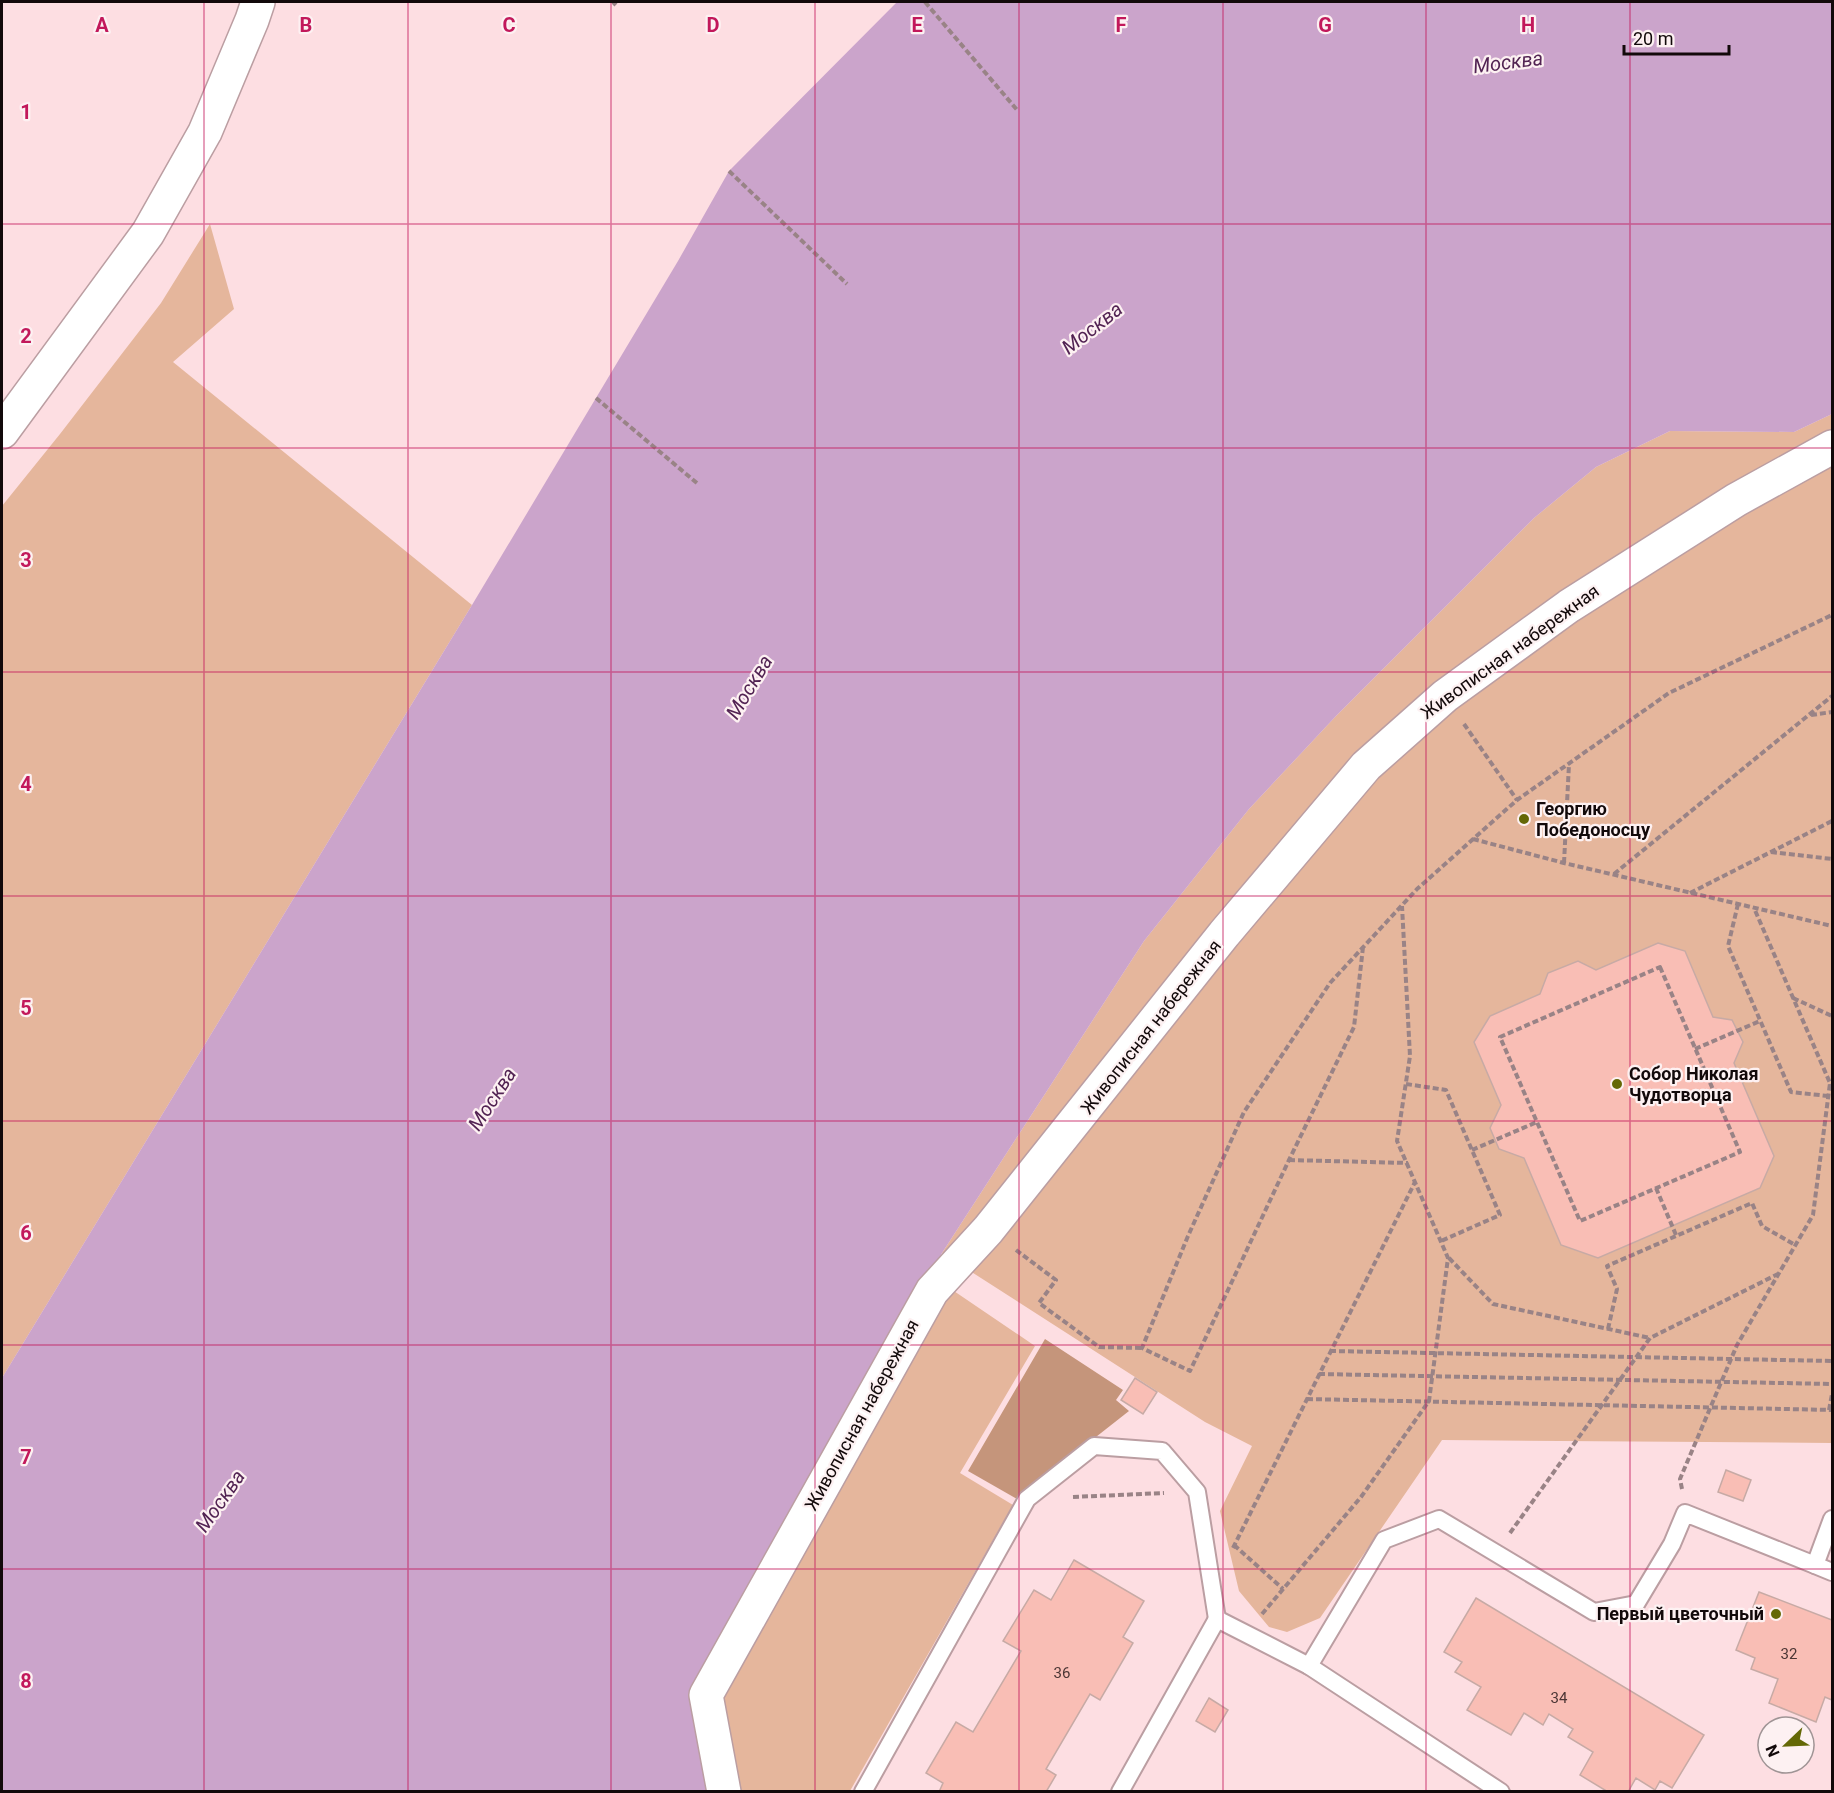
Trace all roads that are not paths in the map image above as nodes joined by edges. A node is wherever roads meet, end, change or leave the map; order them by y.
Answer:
1 (258, 2) edge
2 (3, 429) edge
3 (1833, 447) edge
4 (1833, 1520) edge
5 (1815, 1565) junction
6 (1833, 1572) edge
7 (1218, 1619) junction
8 (1309, 1666) junction
9 (724, 1791) edge
10 (863, 1791) edge
11 (1120, 1791) edge
12 (1501, 1791) edge

1 - 2 street
3 - 9 street, Живописная набережная
4 - 5 lane
5 - 6 lane
5 - 8 lane
7 - 8 lane
7 - 10 lane
7 - 11 lane
8 - 12 lane

